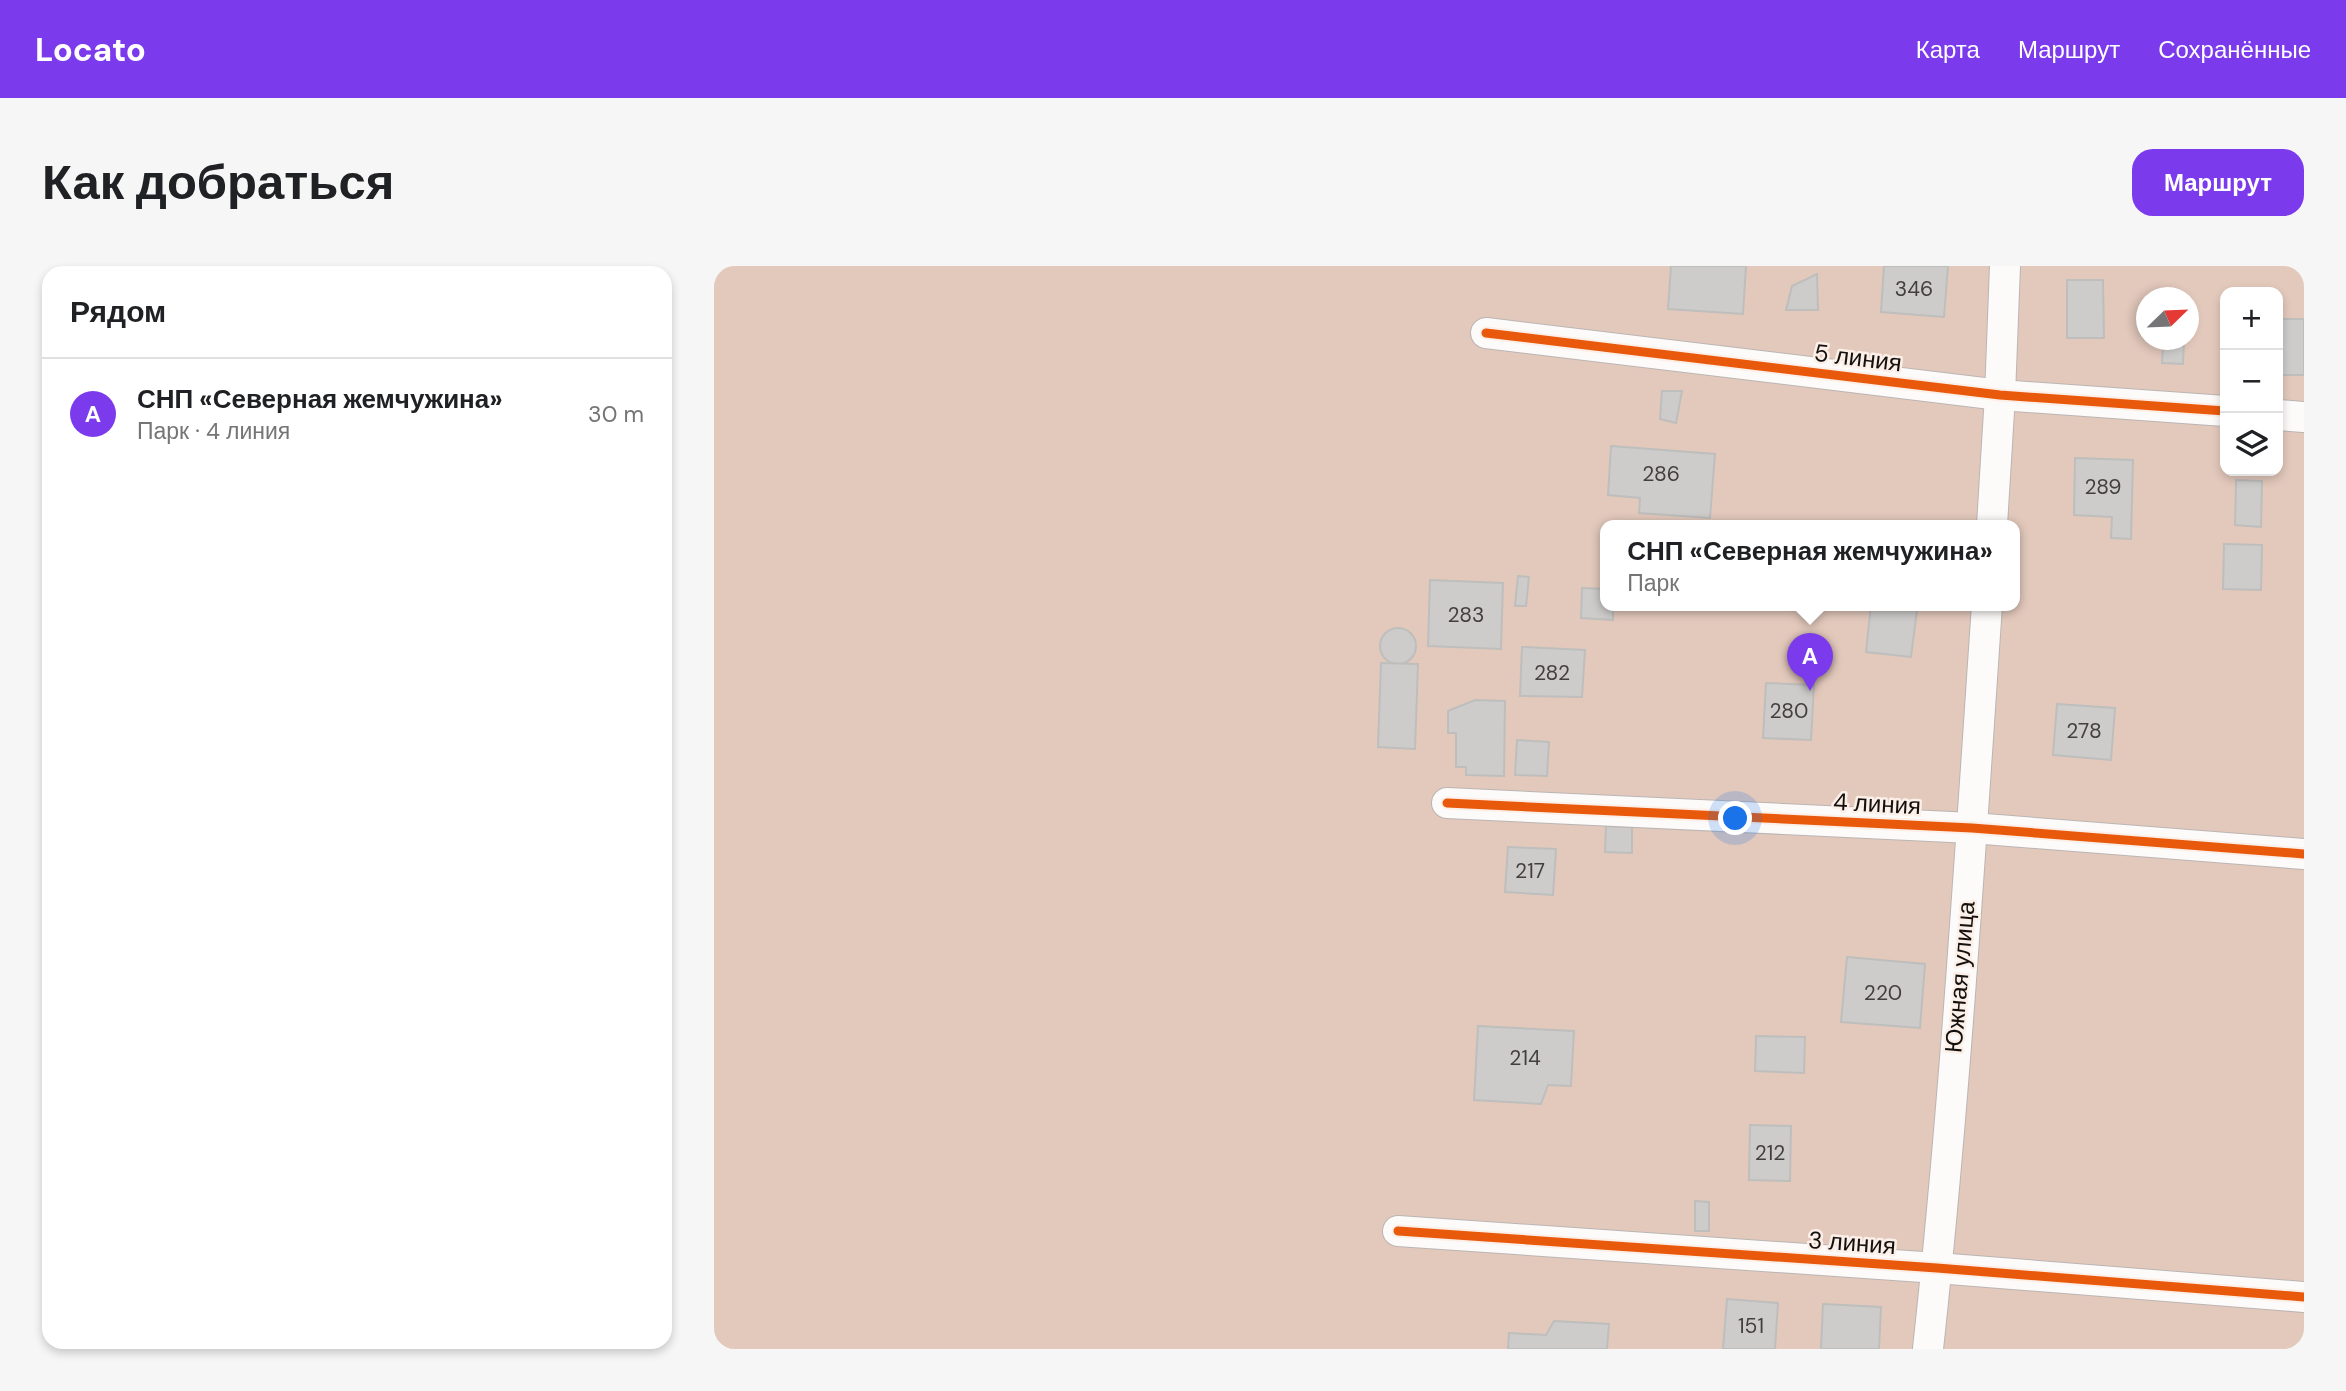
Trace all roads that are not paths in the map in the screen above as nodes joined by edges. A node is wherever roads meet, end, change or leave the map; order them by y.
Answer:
1 (2005, 266) edge
2 (1486, 334) dead end
3 (2000, 395) junction
4 (2220, 411) edge
5 (2283, 415) edge
6 (2304, 417) edge
7 (1992, 520) edge
8 (1987, 611) edge
9 (1447, 803) dead end
10 (1972, 828) junction
11 (2304, 855) edge
12 (1398, 1231) dead end
13 (1937, 1268) junction
14 (2304, 1297) edge
15 (1928, 1349) edge

1 - 3 street
2 - 3 street, 5 линия
3 - 4 street, 5 линия
3 - 7 street
5 - 6 street
8 - 10 street, Южная улица
9 - 10 street, 4 линия
10 - 11 street, 4 линия
10 - 13 street, Южная улица
12 - 13 street, 3 линия
13 - 14 street, 3 линия
13 - 15 street, Южная улица

